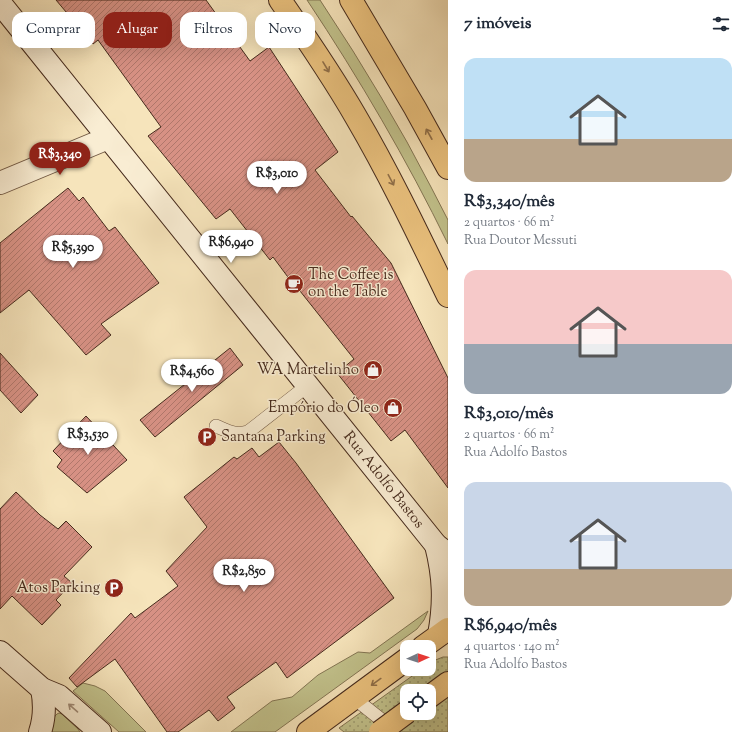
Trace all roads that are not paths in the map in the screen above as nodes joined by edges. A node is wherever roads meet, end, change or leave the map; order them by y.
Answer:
1 (280, 0) edge
2 (351, 0) edge
3 (0, 3) edge
4 (108, 138) junction
5 (448, 168) edge
6 (0, 183) edge
7 (448, 296) edge
8 (307, 386) junction
9 (216, 426) dead end
10 (442, 550) edge
11 (440, 637) edge
12 (0, 652) edge
13 (400, 664) edge
14 (448, 683) edge
15 (42, 689) junction
16 (436, 692) edge
17 (354, 698) junction
18 (400, 717) edge
19 (40, 732) edge
20 (100, 732) edge
21 (308, 732) edge
22 (380, 732) edge
23 (397, 732) edge

1 -> 7 main road
5 -> 2 main road
3 - 4 street, Rua Adolfo Bastos
4 - 6 street
4 - 8 street, Rua Adolfo Bastos
8 - 9 lane
8 - 10 street, Rua Adolfo Bastos
10 - 11 street, Rua Adolfo Bastos
12 - 15 street
13 -> 17 main road
14 - 16 main road
15 - 19 street
20 -> 15 street
17 - 21 main road
17 - 23 lane
18 - 22 main road, bridge

